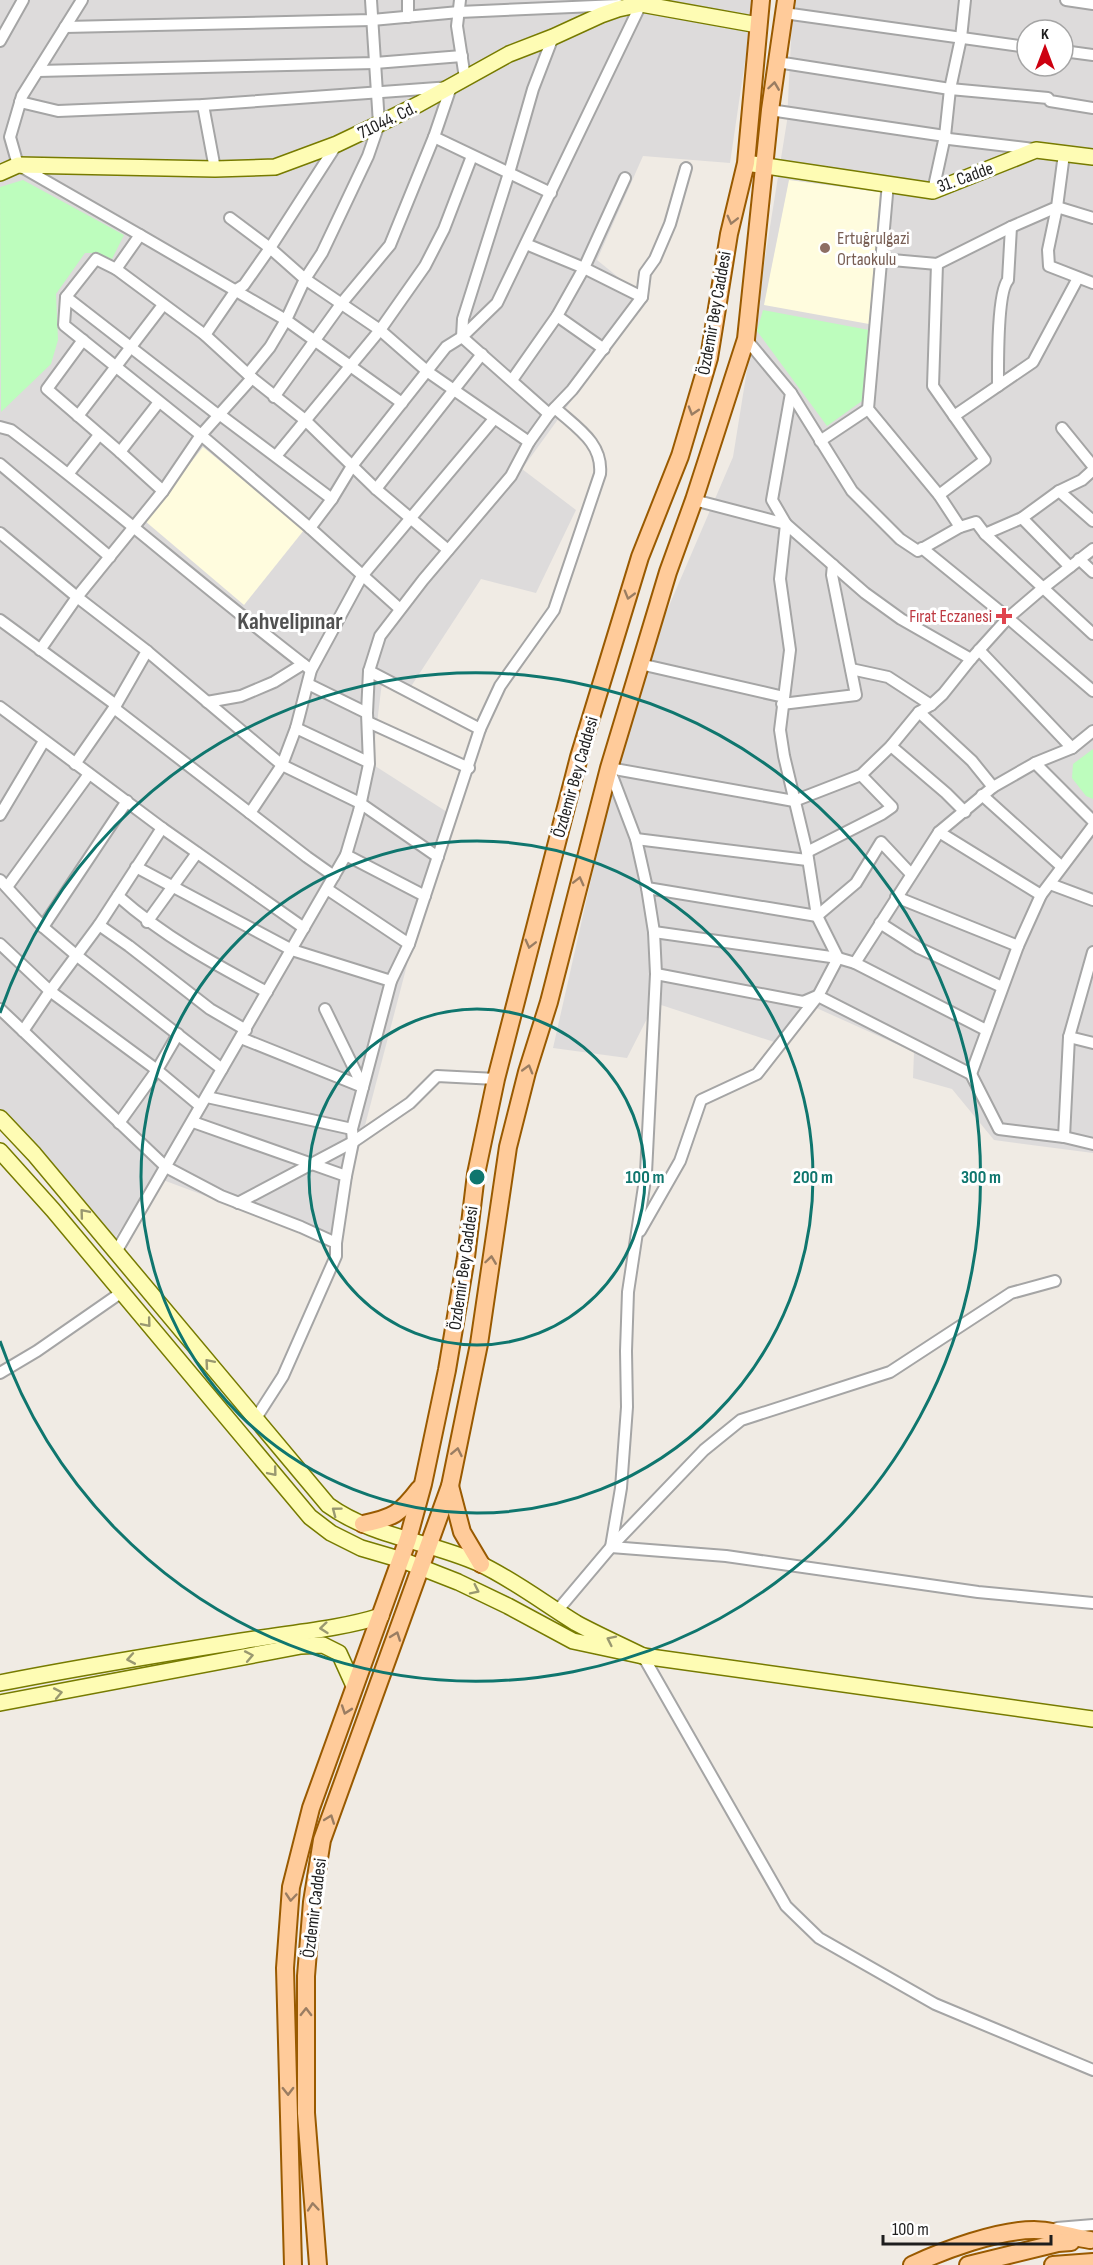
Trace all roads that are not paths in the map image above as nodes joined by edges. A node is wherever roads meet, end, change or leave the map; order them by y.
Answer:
1 (22, 0) edge
2 (82, 0) edge
3 (371, 0) edge
4 (408, 0) edge
5 (460, 0) edge
6 (761, 0) edge
7 (965, 0) edge
8 (1066, 0) edge
9 (592, 3) edge
10 (634, 3) edge
11 (542, 4) edge
12 (659, 4) edge
13 (1093, 4) edge
14 (498, 5) edge
15 (785, 7) edge
16 (459, 12) junction
17 (408, 16) junction
18 (372, 20) junction
19 (758, 25) junction
20 (65, 27) junction
21 (553, 37) junction
22 (960, 38) junction
23 (0, 41) edge
24 (1015, 45) edge
25 (1075, 53) edge
26 (1093, 55) edge
27 (462, 56) junction
28 (777, 62) junction
29 (375, 63) junction
30 (38, 71) junction
31 (465, 78) junction
32 (451, 87) junction
33 (950, 88) junction
34 (377, 93) junction
35 (20, 102) junction
36 (203, 105) junction
37 (1093, 108) edge
38 (770, 110) junction
39 (379, 124) junction
40 (945, 136) junction
41 (434, 137) junction
42 (337, 144) junction
43 (1036, 150) junction
44 (1064, 154) junction
45 (472, 156) junction
46 (1093, 157) edge
47 (746, 163) junction
48 (18, 165) junction
49 (764, 165) junction
50 (686, 168) dead end
51 (215, 170) junction
52 (0, 173) edge
53 (509, 173) junction
54 (625, 178) dead end
55 (888, 183) junction
56 (933, 190) junction
57 (551, 193) junction
58 (1057, 207) junction
59 (230, 218) dead end
60 (1093, 218) edge
61 (1011, 227) junction
62 (140, 235) junction
63 (526, 244) junction
64 (270, 248) junction
65 (881, 259) junction
66 (937, 264) junction
67 (584, 268) junction
68 (116, 269) junction
69 (1078, 278) junction
70 (305, 279) junction
71 (1093, 284) edge
72 (236, 290) junction
73 (66, 297) junction
74 (642, 297) junction
75 (341, 304) junction
76 (163, 305) junction
77 (557, 316) junction
78 (286, 320) junction
79 (380, 330) junction
80 (205, 335) junction
81 (462, 337) junction
82 (746, 339) junction
83 (82, 340) junction
84 (314, 340) junction
85 (131, 348) junction
86 (604, 349) junction
87 (482, 354) junction
88 (352, 366) junction
89 (116, 367) junction
90 (428, 372) junction
91 (250, 376) junction
92 (512, 380) junction
93 (998, 386) junction
94 (453, 389) junction
95 (791, 393) junction
96 (274, 397) junction
97 (159, 402) junction
98 (402, 403) junction
99 (868, 409) junction
100 (552, 411) junction
101 (219, 415) junction
102 (78, 416) junction
103 (954, 416) junction
104 (494, 419) junction
105 (305, 420) junction
106 (0, 427) edge
107 (1062, 428) dead end
108 (99, 435) junction
109 (201, 435) junction
110 (820, 441) junction
111 (529, 442) junction
112 (120, 452) junction
113 (276, 456) junction
114 (0, 464) edge
115 (352, 466) junction
116 (1092, 466) edge
117 (69, 473) junction
118 (376, 489) junction
119 (163, 491) junction
120 (1059, 491) junction
121 (939, 495) junction
122 (332, 499) junction
123 (694, 500) junction
124 (410, 517) junction
125 (1022, 518) junction
126 (1093, 521) edge
127 (786, 524) junction
128 (960, 527) junction
129 (310, 528) junction
130 (134, 529) junction
131 (0, 533) edge
132 (985, 534) junction
133 (922, 548) junction
134 (1093, 549) edge
135 (448, 550) junction
136 (110, 556) junction
137 (1079, 559) junction
138 (833, 565) junction
139 (1070, 567) junction
140 (1093, 572) edge
141 (362, 576) junction
142 (1043, 588) junction
143 (77, 597) junction
144 (400, 609) junction
145 (1008, 618) junction
146 (0, 620) edge
147 (1093, 634) edge
148 (40, 650) junction
149 (979, 650) junction
150 (147, 651) junction
151 (970, 659) junction
152 (640, 664) junction
153 (307, 667) junction
154 (851, 669) junction
155 (369, 671) junction
156 (308, 684) junction
157 (1093, 691) edge
158 (783, 700) junction
159 (207, 702) junction
160 (931, 705) junction
161 (0, 707) edge
162 (115, 707) junction
163 (919, 712) junction
164 (367, 717) junction
165 (296, 728) junction
166 (480, 729) junction
167 (1093, 731) edge
168 (44, 741) junction
169 (891, 746) junction
170 (1072, 748) junction
171 (368, 762) junction
172 (75, 764) junction
173 (1035, 764) junction
174 (282, 765) junction
175 (469, 768) junction
176 (609, 768) junction
177 (89, 774) junction
178 (861, 775) junction
179 (993, 787) junction
180 (982, 795) junction
181 (127, 801) junction
182 (794, 801) junction
183 (360, 803) junction
184 (964, 812) junction
185 (250, 813) junction
186 (0, 815) edge
187 (1093, 821) edge
188 (1093, 826) edge
189 (162, 828) junction
190 (939, 832) junction
191 (636, 839) junction
192 (197, 853) junction
193 (346, 855) junction
194 (807, 856) junction
195 (438, 857) junction
196 (1061, 866) junction
197 (136, 867) junction
198 (911, 874) junction
199 (334, 876) junction
200 (4, 883) edge
201 (1050, 884) junction
202 (172, 887) junction
203 (647, 888) junction
204 (327, 889) junction
205 (1041, 895) junction
206 (118, 896) junction
207 (425, 896) junction
208 (896, 897) junction
209 (1093, 900) edge
210 (817, 916) junction
211 (147, 922) junction
212 (880, 923) junction
213 (99, 925) junction
214 (43, 927) junction
215 (304, 928) junction
216 (654, 932) junction
217 (0, 944) edge
218 (410, 944) junction
219 (1018, 946) junction
220 (292, 950) junction
221 (1093, 951) edge
222 (76, 955) junction
223 (838, 958) junction
224 (855, 963) junction
225 (656, 974) junction
226 (391, 981) junction
227 (1002, 987) junction
228 (50, 991) junction
229 (267, 992) junction
230 (818, 996) junction
231 (0, 1010) edge
232 (325, 1010) dead end
233 (986, 1030) junction
234 (22, 1031) junction
235 (178, 1034) junction
236 (243, 1034) junction
237 (1069, 1037) junction
238 (1093, 1043) edge
239 (222, 1069) junction
240 (157, 1071) junction
241 (970, 1074) junction
242 (496, 1079) junction
243 (363, 1087) junction
244 (203, 1102) junction
245 (0, 1118) edge
246 (193, 1122) junction
247 (119, 1123) junction
248 (352, 1129) junction
249 (1064, 1137) junction
250 (353, 1142) junction
251 (1093, 1144) edge
252 (0, 1151) edge
253 (312, 1164) junction
254 (166, 1167) junction
255 (346, 1176) junction
256 (238, 1203) junction
257 (637, 1237) junction
258 (336, 1243) junction
259 (116, 1252) junction
260 (1055, 1281) dead end
261 (122, 1292) junction
262 (0, 1373) edge
263 (256, 1418) junction
264 (423, 1484) junction
265 (450, 1486) junction
266 (363, 1524) junction
267 (408, 1539) junction
268 (430, 1546) junction
269 (611, 1547) junction
270 (402, 1560) junction
271 (481, 1564) junction
272 (421, 1568) junction
273 (1093, 1603) edge
274 (557, 1611) junction
275 (381, 1616) junction
276 (643, 1656) junction
277 (0, 1683) edge
278 (354, 1686) junction
279 (0, 1703) edge
280 (1093, 1719) edge
281 (1093, 2070) edge
282 (1092, 2235) edge
283 (1084, 2263) edge
284 (293, 2265) edge
285 (318, 2265) edge
286 (912, 2265) edge
287 (968, 2265) edge
288 (1053, 2265) edge

1 - 23 street
2 - 20 street
3 - 18 street
4 - 17 street
5 - 16 street
6 - 19 main road, Özdemir Bey Caddesi
7 - 22 street
8 - 13 street
9 - 10 street
9 - 11 street
10 - 12 street, 71044. Cd.
10 - 21 street, 71044. Cd.
10 - 57 street
11 - 14 street
12 - 19 street, 71044. Cd.
14 - 16 street
15 - 22 street
15 - 28 main road, Özdemir Caddesi
16 - 17 street
16 - 27 street
17 - 18 street
18 - 20 street
18 - 29 street
19 - 47 main road, Özdemir Bey Caddesi
20 - 30 street
21 - 31 street, 71044. Cd.
21 - 53 street
22 - 24 street
22 - 33 street
25 - 26 street
27 - 29 street
27 - 31 street
28 - 33 street
38 -> 28 main road, Özdemir Caddesi
29 - 30 street
29 - 34 street
30 - 35 street
31 - 32 street, 71044. Cd.
32 - 34 street
32 - 39 street, 71044. Cd.
32 - 41 street
33 - 37 street
33 - 40 street
34 - 36 street
34 - 39 street
35 - 36 street
35 - 48 street
36 - 51 street
38 - 40 street
38 - 49 main road, Özdemir Caddesi
39 - 42 street, 71044. Cd.
39 - 70 street
40 - 43 street
40 - 56 street
41 - 45 street
41 - 75 street
42 - 51 street, 71044. Cd.
42 - 64 street
43 - 44 street, 31. Cadde
43 - 56 street, 31. Cadde
44 - 46 street, 31. Cadde
44 - 58 street
45 - 53 street
45 - 79 street
47 - 49 street, 31. Cadde
47 -> 242 main road, Özdemir Bey Caddesi
48 - 51 street, 71044. Cd.
48 - 52 street, 71044. Cd.
48 - 62 street
49 - 55 street, 31. Cadde
49 - 82 main road, Özdemir Caddesi
50 - 74 street
53 - 57 street
53 - 81 street
54 - 67 street
55 - 56 street, 31. Cadde
55 - 65 street
57 - 63 street
58 - 60 street
58 - 61 street
58 - 69 street
59 - 64 street
61 - 66 street
61 - 93 street
62 - 68 street
62 - 72 street
63 - 67 street
63 - 81 street
64 - 70 street
64 - 72 street
65 - 66 street
65 - 99 street
66 - 103 street
67 - 74 street
67 - 77 street
68 - 73 street
68 - 76 street
69 - 71 street
69 - 93 street
70 - 75 street
70 - 78 street
72 - 78 street
72 - 80 street
73 - 83 street
73 - 85 street
74 - 86 street
75 - 79 street
75 - 84 street
76 - 80 street
76 - 85 street
77 - 86 street
77 - 92 street
78 - 84 street
78 - 91 street
79 - 88 street
79 - 90 street
80 - 91 street
81 - 87 street
81 - 90 street
82 - 95 street
82 - 123 main road, Özdemir Caddesi
83 - 89 street
83 - 102 street
84 - 88 street
84 - 96 street
85 - 89 street
85 - 101 street
86 - 100 street
87 - 92 street
87 - 94 street
88 - 98 street
88 - 105 street
89 - 97 street
89 - 102 street
90 - 94 street
90 - 98 street
91 - 96 street
91 - 101 street
92 - 100 street
93 - 103 street
94 - 104 street
94 - 118 street
95 - 110 street
95 - 127 street
96 - 105 street
97 - 109 street
97 - 112 street
98 - 115 street
99 - 110 street
99 - 121 street
100 - 111 street
100 - 166 street
101 - 109 street
101 - 113 street
102 - 108 street
103 - 121 street
104 - 111 street
104 - 124 street
105 - 113 street
105 - 115 street
106 - 117 street
107 - 116 street
108 - 112 street
108 - 117 street
109 - 119 street
109 - 129 street
110 - 133 street
111 - 135 street
112 - 119 street
113 - 122 street
114 - 136 street
115 - 118 street
115 - 122 street
116 - 120 street
117 - 130 street
118 - 124 street
119 - 130 street
120 - 125 street
120 - 126 street
121 - 128 street
122 - 129 street
123 - 127 street
123 - 152 main road, Özdemir Caddesi
124 - 135 street
124 - 141 street
125 - 132 street
125 - 139 street
127 - 138 street
127 - 158 street
128 - 132 street
128 - 133 street
129 - 141 street
130 - 136 street
130 - 153 street
131 - 143 street
132 - 142 street
133 - 145 street
134 - 137 street
135 - 144 street
136 - 143 street
137 - 139 street
137 - 140 street
138 - 151 street
138 - 154 street
139 - 142 street
141 - 144 street
141 - 153 street
142 - 145 street
142 - 147 street
143 - 148 street
143 - 150 street
144 - 155 street
145 - 149 street
145 - 157 street
146 - 148 street
148 - 162 street
149 - 151 street
149 - 170 street
150 - 159 street
150 - 162 street
151 - 160 street
152 - 158 street
152 - 176 main road, Özdemir Caddesi
153 - 156 street
153 - 159 street
154 - 158 street
154 - 160 street
155 - 164 street
155 - 166 street
156 - 164 street
156 - 165 street
158 - 182 street
159 - 174 street
160 - 163 street
161 - 168 street
162 - 172 street
162 - 185 street
163 - 169 street
163 - 179 street
164 - 171 street
164 - 175 street
165 - 171 street
165 - 174 street
166 - 175 street
167 - 170 street
168 - 172 street
168 - 186 street
169 - 178 street
169 - 184 street
170 - 173 street
171 - 183 street
172 - 177 street
173 - 179 street
173 - 187 street
174 - 183 street
174 - 185 street
175 - 195 street
176 - 182 street
176 - 191 street
265 -> 176 main road, Özdemir Caddesi
177 - 181 street
177 - 200 street
178 - 182 street
178 - 194 street
179 - 180 street
180 - 184 street
180 - 196 street
181 - 189 street
181 - 214 street
182 - 194 street
183 - 193 street
183 - 195 street
184 - 190 street
185 - 199 street
188 - 196 street
189 - 192 street
189 - 197 street
190 - 198 street
190 - 205 street
191 - 194 street
191 - 203 street
192 - 202 street
192 - 215 street
193 - 199 street
193 - 207 street
194 - 210 street
195 - 207 street
196 - 201 street
197 - 202 street
197 - 206 street
198 - 208 street
198 - 210 street
199 - 204 street
200 - 214 street
201 - 205 street
201 - 209 street
202 - 211 street
202 - 220 street
203 - 210 street
203 - 216 street
204 - 215 street
204 - 218 street
205 - 219 street
206 - 211 street
206 - 213 street
207 - 218 street
208 - 212 street
208 - 219 street
210 - 223 street
211 - 229 street
212 - 224 street
212 - 227 street
213 - 222 street
213 - 236 street
214 - 222 street
215 - 220 street
216 - 223 street
216 - 225 street
217 - 228 street
218 - 226 street
219 - 227 street
220 - 226 street
220 - 229 street
221 - 237 street
222 - 228 street
222 - 235 street
223 - 224 street
223 - 230 street
224 - 233 street
225 - 230 street
225 - 257 street
226 - 243 street
227 - 233 street
228 - 234 street
228 - 240 street
229 - 236 street
230 - 241 street
230 - 257 street
231 - 234 street
232 - 243 street
233 - 241 street
234 - 247 street
235 - 239 street
235 - 240 street
236 - 239 street
236 - 243 street
237 - 238 street
237 - 249 street
239 - 244 street
240 - 244 street
240 - 247 street
241 - 249 street
242 - 250 street
242 - 264 main road, Özdemir Bey Caddesi
243 - 248 street
244 - 246 street
244 - 248 street
259 -> 245 street
246 - 253 street
246 - 254 street
247 - 254 street
248 - 250 street
249 - 251 street
250 - 253 street
250 - 255 street
252 - 261 street
253 - 255 street
253 - 256 street
254 - 256 street
254 - 259 street
255 - 258 street
256 - 258 street
257 - 269 street
258 - 263 street
263 -> 259 street
260 - 269 street
261 - 262 street
261 -> 270 street
266 -> 263 street
264 - 266 main road
264 - 267 main road, Özdemir Bey Caddesi
265 - 268 main road, Özdemir Caddesi
265 - 271 main road
266 - 267 street
267 - 268 street
267 - 270 main road, Özdemir Bey Caddesi
268 - 271 street
268 - 272 main road, Özdemir Caddesi
269 - 273 street
269 - 274 street
270 - 272 street
270 - 275 main road, Özdemir Bey Caddesi
271 - 274 street
272 -> 276 street
285 -> 272 main road, Özdemir Caddesi
276 -> 274 street
275 -> 277 street
275 - 278 main road, Özdemir Caddesi
276 - 280 street
276 - 281 street
279 -> 278 street
278 -> 284 main road, Özdemir Caddesi
282 - 286 main road
282 - 287 main road
283 - 288 main road

